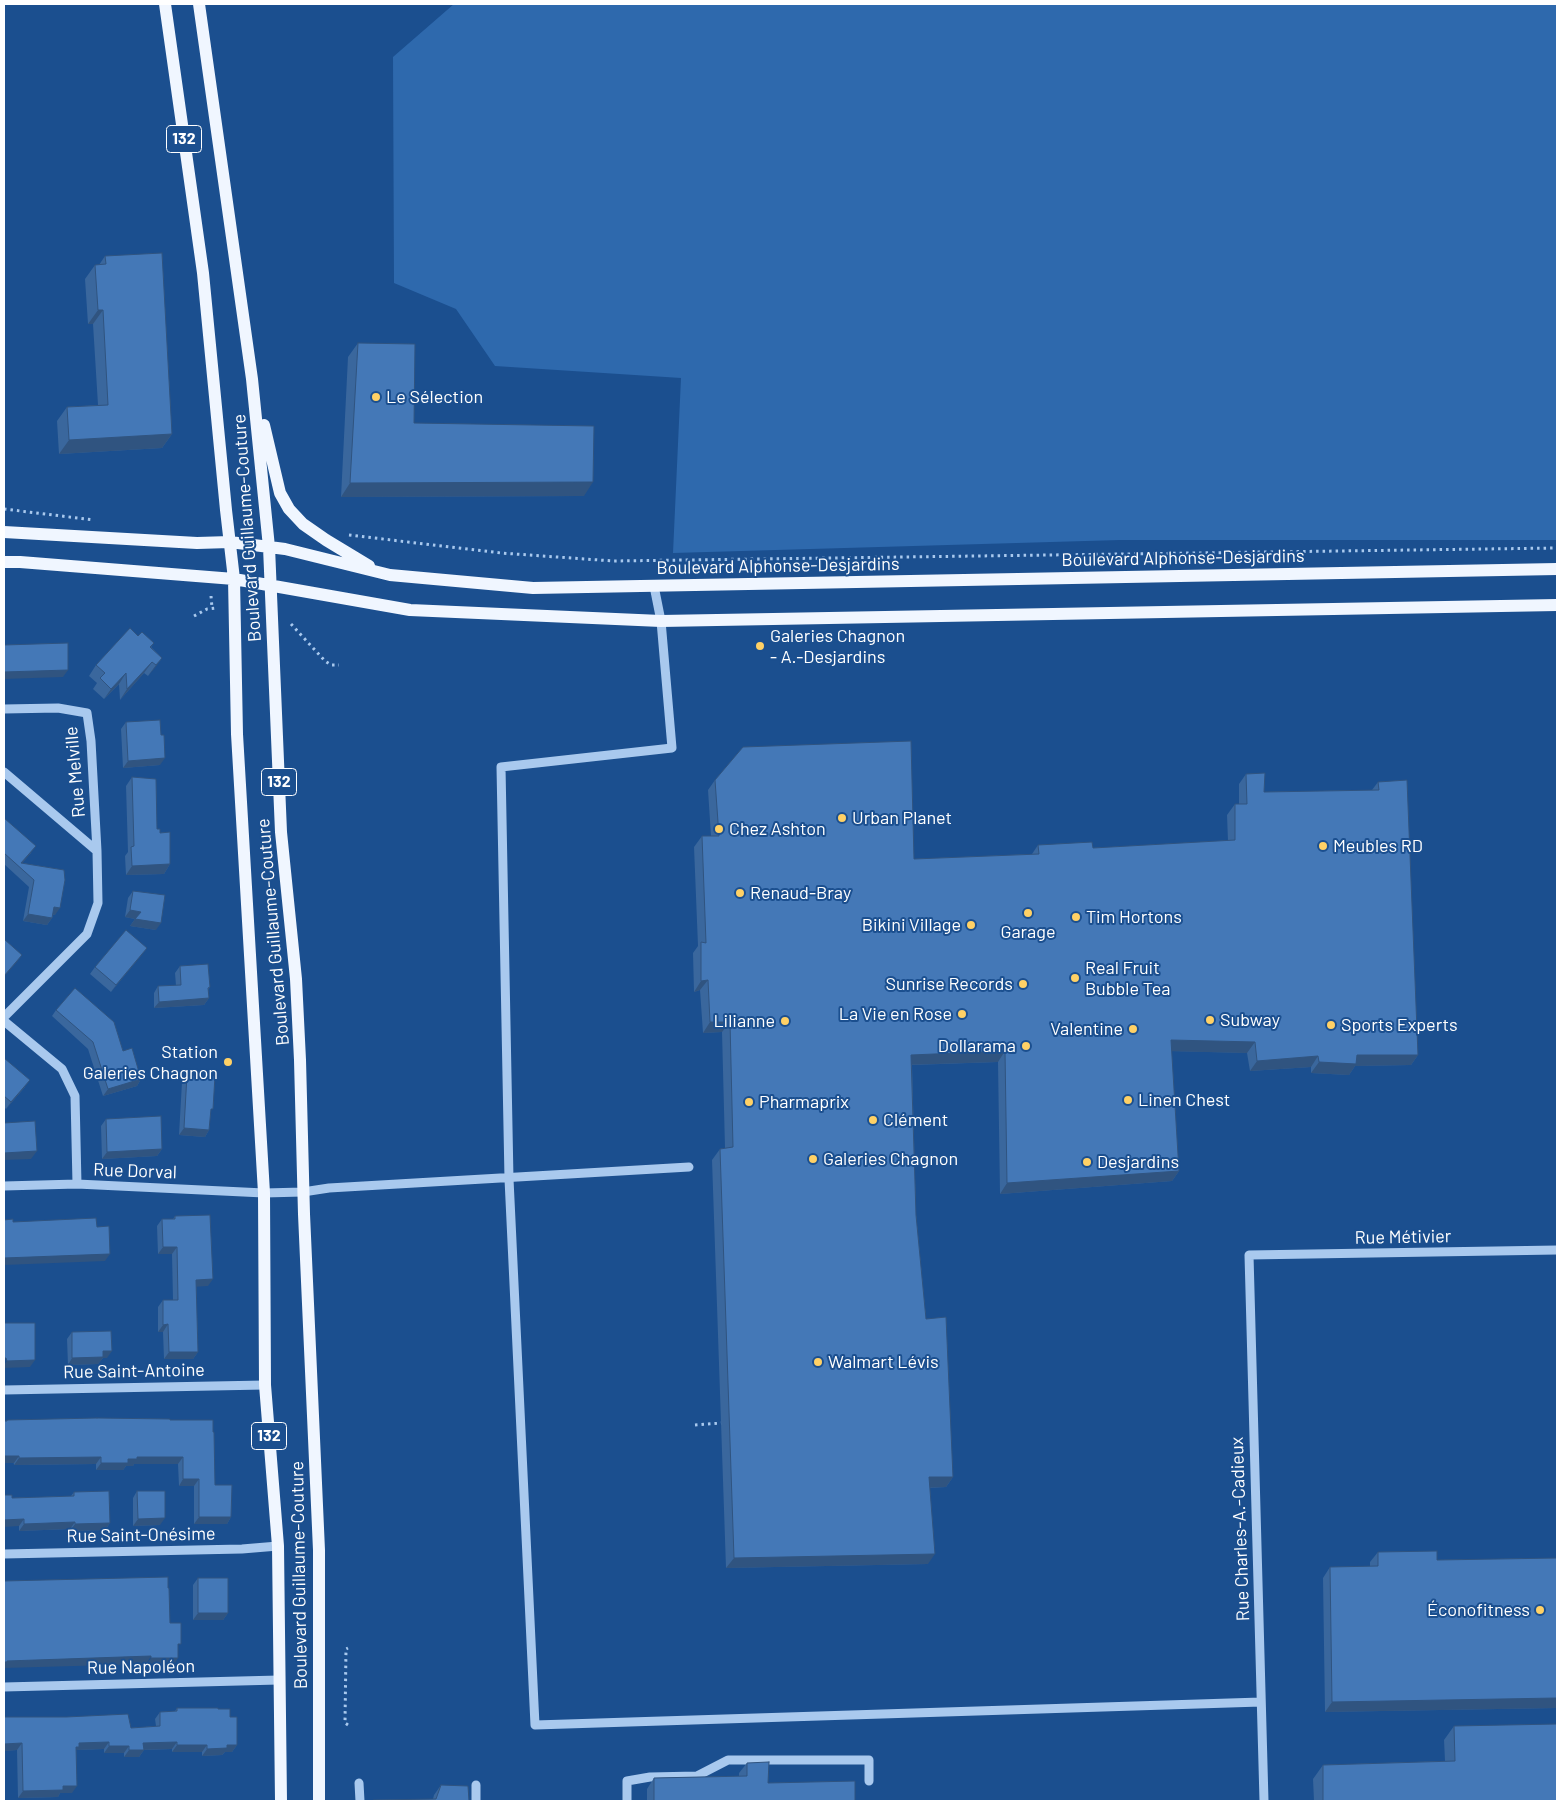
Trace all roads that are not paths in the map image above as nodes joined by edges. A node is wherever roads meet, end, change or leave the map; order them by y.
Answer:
1 (165, 4) edge
2 (199, 4) edge
3 (252, 379) junction
4 (4, 532) edge
5 (230, 542) junction
6 (269, 547) junction
7 (4, 562) edge
8 (1557, 569) edge
9 (390, 575) junction
10 (234, 579) junction
11 (271, 585) junction
12 (654, 586) junction
13 (1557, 605) edge
14 (661, 621) junction
15 (4, 709) edge
16 (4, 772) edge
17 (98, 851) junction
18 (4, 1019) edge
19 (689, 1167) dead end
20 (509, 1179) junction
21 (77, 1184) junction
22 (4, 1186) edge
23 (264, 1192) junction
24 (303, 1192) junction
25 (1557, 1250) edge
26 (1249, 1256) joint
27 (265, 1385) junction
28 (4, 1390) edge
29 (278, 1546) junction
30 (4, 1554) edge
31 (279, 1680) junction
32 (4, 1687) edge
33 (1261, 1702) junction
34 (869, 1781) dead end
35 (359, 1783) dead end
36 (476, 1785) dead end
37 (281, 1801) edge
38 (319, 1801) edge
39 (360, 1801) edge
40 (476, 1801) edge
41 (627, 1801) edge
42 (1264, 1801) edge

1 - 5 main road, Boulevard Guillaume-Couture / 132
2 - 3 main road, Boulevard Guillaume-Couture / 132
3 - 6 main road, Boulevard Guillaume-Couture / 132
3 - 9 main road
4 - 5 main road, Boulevard Alphonse-Desjardins
5 - 6 main road, Boulevard Alphonse-Desjardins
5 - 10 main road, Boulevard Guillaume-Couture / 132
6 - 9 main road, Boulevard Alphonse-Desjardins
6 - 11 main road, Boulevard Guillaume-Couture / 132
7 - 10 main road
8 - 12 main road, Boulevard Alphonse-Desjardins
9 - 12 main road, Boulevard Alphonse-Desjardins
10 - 11 main road
10 - 23 main road, Boulevard Guillaume-Couture / 132
11 - 14 main road
11 - 24 main road, Boulevard Guillaume-Couture / 132
12 - 14 street
13 - 14 main road
14 - 20 street
15 - 17 street, Rue Melville
16 - 17 street, Rue Melville
17 - 18 street, Rue Melville
18 - 21 street
19 - 20 street, Rue Dorval
20 - 24 street, Rue Dorval
20 - 33 street
21 - 22 street, Rue Dorval
21 - 23 street, Rue Dorval
23 - 24 street, Rue Dorval
23 - 27 main road, Boulevard Guillaume-Couture / 132
24 - 38 main road, Boulevard Guillaume-Couture / 132
25 - 26 street, Rue Métivier
26 - 33 street, Rue Charles-A.-Cadieux
27 - 28 street, Rue Saint-Antoine
27 - 29 main road, Boulevard Guillaume-Couture / 132
29 - 30 street, Rue Saint-Onésime
29 - 31 main road, Boulevard Guillaume-Couture / 132
31 - 32 street, Rue Napoléon
31 - 37 main road, Boulevard Guillaume-Couture / 132
33 - 42 street, Rue Charles-A.-Cadieux
34 - 41 street
35 - 39 street
36 - 40 street

